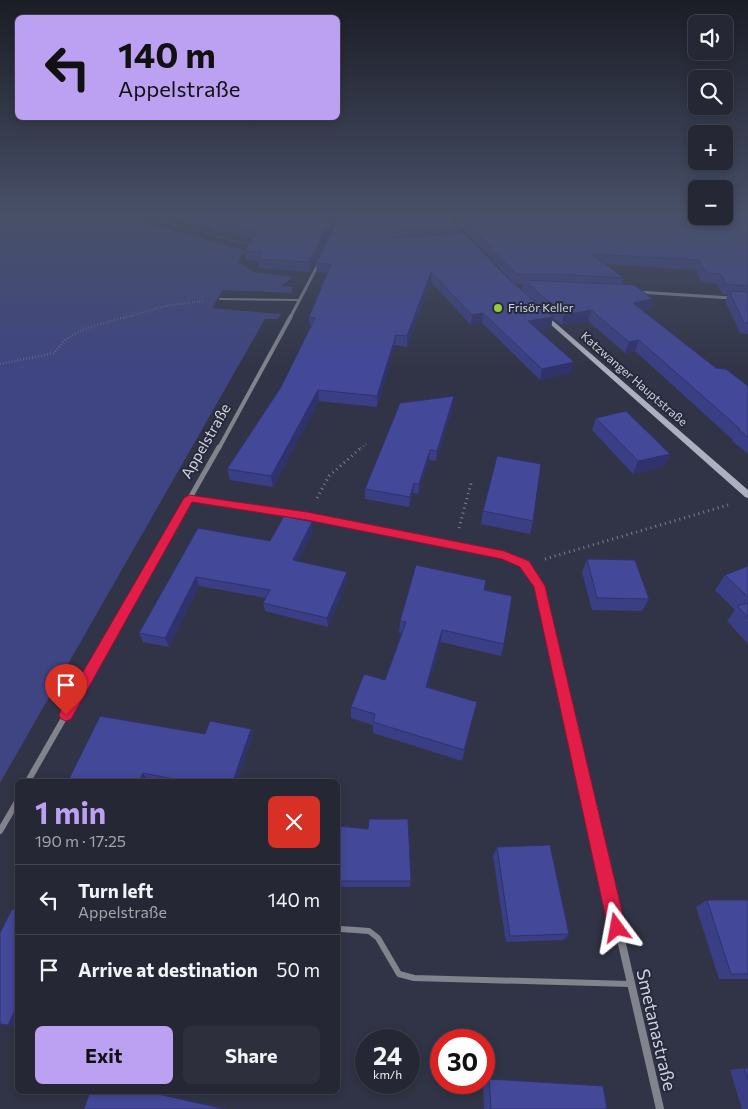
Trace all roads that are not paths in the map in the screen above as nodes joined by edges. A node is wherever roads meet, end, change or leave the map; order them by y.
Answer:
1 (316, 267) edge
2 (632, 292) edge
3 (738, 298) edge
4 (220, 299) road end
5 (299, 300) junction
6 (536, 308) edge
7 (748, 495) edge
8 (189, 498) junction
9 (29, 779) edge
10 (15, 805) edge
11 (0, 831) edge
12 (341, 929) dead end
13 (630, 984) junction
14 (660, 1109) edge

1 - 5 street, Appelstraße
2 - 3 street
4 - 5 lane
5 - 8 street, Appelstraße
6 - 7 main road, Katzwanger Hauptstraße
8 - 9 street, Appelstraße
8 - 13 street, Smetanastraße
10 - 11 street
12 - 13 lane
13 - 14 street, Smetanastraße

